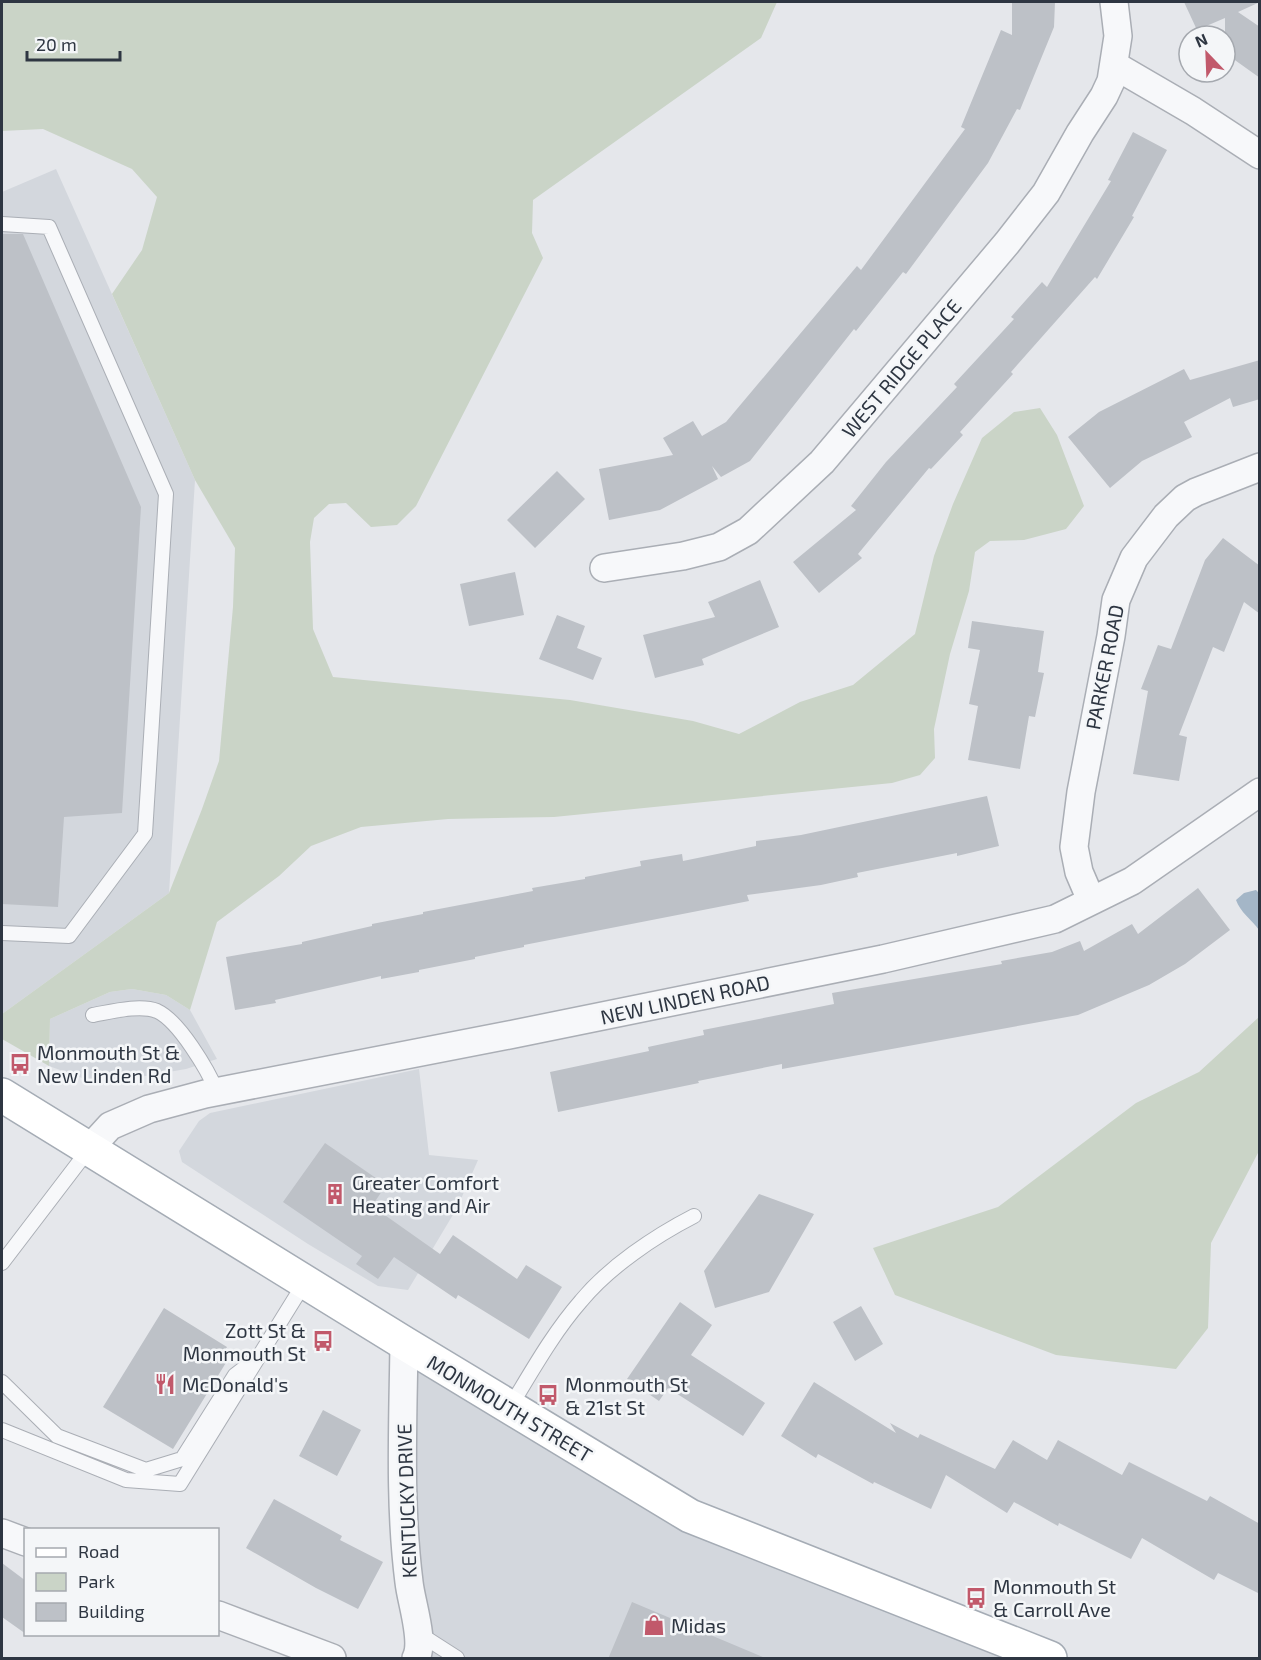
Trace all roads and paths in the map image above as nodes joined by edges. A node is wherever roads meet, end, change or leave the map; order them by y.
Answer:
1 (1114, 2) edge
2 (1114, 65) junction
3 (1260, 155) edge
4 (2, 224) edge
5 (1260, 467) edge
6 (604, 568) dead end
7 (1260, 792) edge
8 (1091, 900) junction
9 (2, 933) edge
10 (93, 1015) dead end
11 (217, 1092) junction
12 (2, 1095) edge
13 (89, 1149) junction
14 (694, 1216) dead end
15 (2, 1263) edge
16 (305, 1282) junction
17 (404, 1343) junction
18 (258, 1357) junction
19 (2, 1382) edge
20 (510, 1407) junction
21 (2, 1430) edge
22 (2, 1533) edge
23 (24, 1541) edge
24 (219, 1615) edge
25 (417, 1646) edge
26 (332, 1659) edge
27 (457, 1659) edge
28 (1050, 1659) edge

1 - 2 street, WEST RIDGE PLACE
2 - 3 street
2 - 6 street, WEST RIDGE PLACE
4 - 9 lane
5 - 8 street, PARKER ROAD
7 - 8 street, NEW LINDEN ROAD
8 - 11 street, NEW LINDEN ROAD
10 - 11 lane
11 - 13 street, NEW LINDEN ROAD
12 - 13 main road, MONMOUTH STREET
13 - 15 lane
13 - 16 main road, MONMOUTH STREET
14 - 20 lane
16 - 17 main road, MONMOUTH STREET
16 - 18 lane
17 - 20 main road, MONMOUTH STREET
17 - 25 street, KENTUCKY DRIVE
18 - 19 lane
18 - 21 lane
20 - 28 main road, MONMOUTH STREET
22 - 23 street
24 - 26 street
25 - 27 lane

